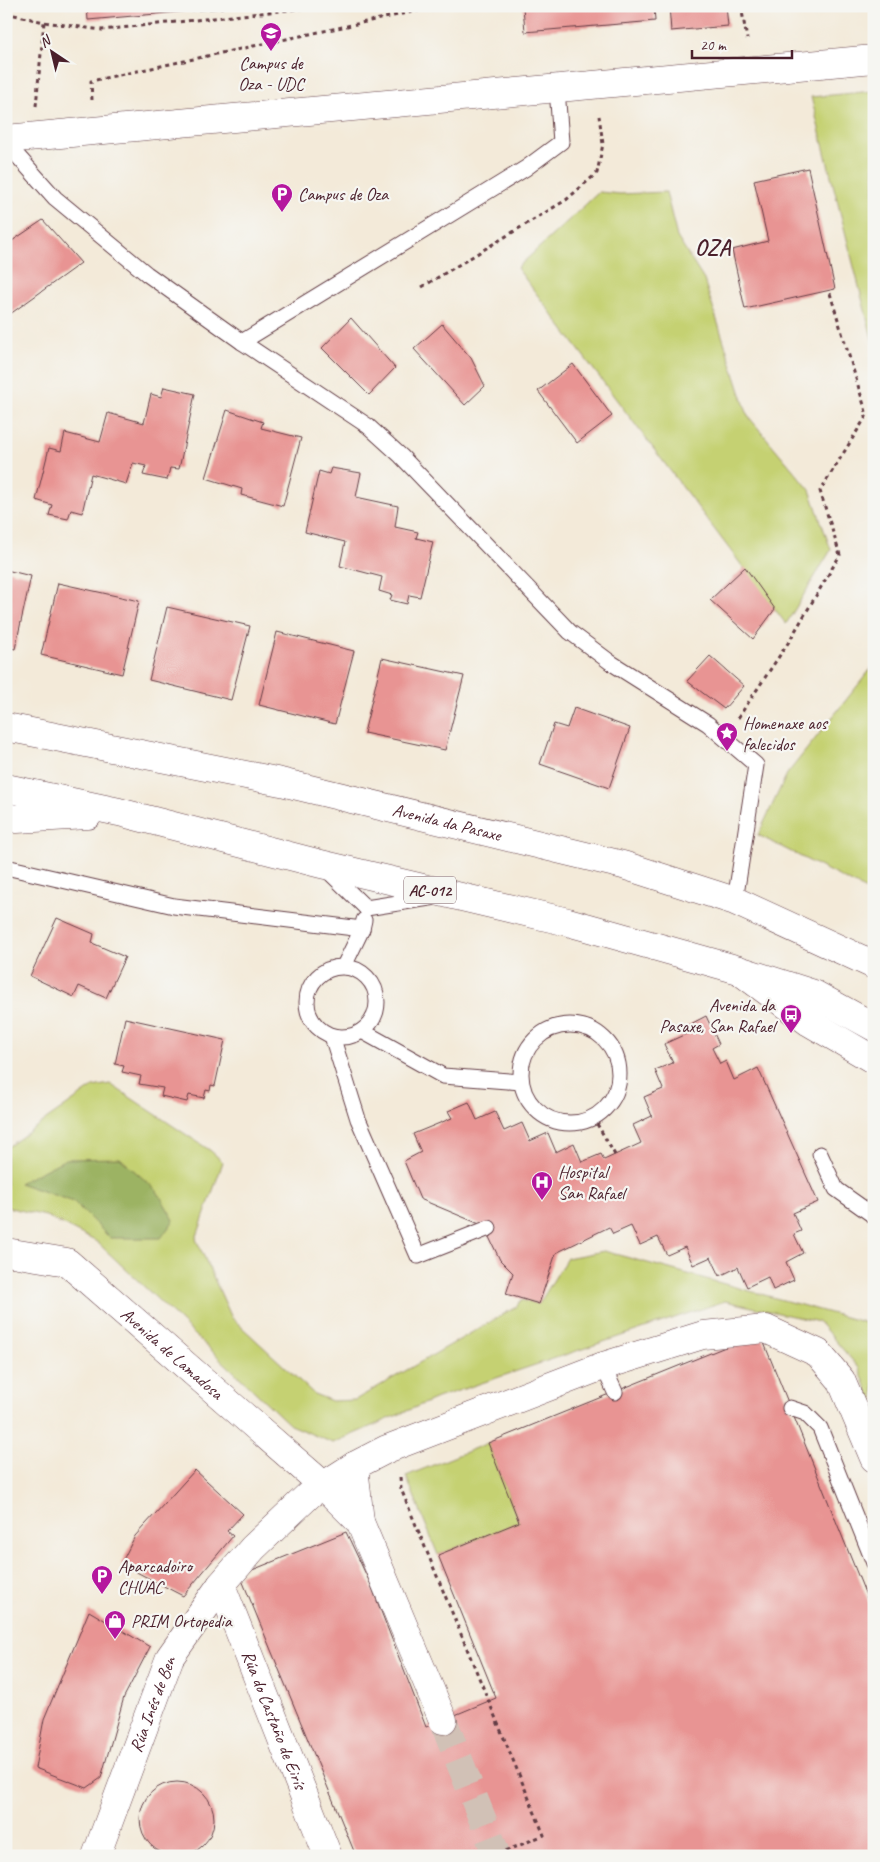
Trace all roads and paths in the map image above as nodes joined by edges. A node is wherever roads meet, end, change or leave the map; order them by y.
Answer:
1 (326, 6) edge
2 (440, 6) edge
3 (741, 6) edge
4 (6, 13) edge
5 (44, 22) junction
6 (747, 42) dead end
7 (874, 59) edge
8 (596, 86) junction
9 (557, 89) junction
10 (92, 108) dead end
11 (35, 113) dead end
12 (6, 139) edge
13 (6, 143) edge
14 (422, 287) dead end
15 (829, 290) dead end
16 (242, 342) junction
17 (6, 708) edge
18 (6, 727) edge
19 (725, 738) junction
20 (282, 782) junction
21 (6, 788) edge
22 (119, 812) junction
23 (6, 817) edge
24 (321, 864) junction
25 (6, 866) edge
26 (452, 895) junction
27 (735, 900) junction
28 (366, 908) junction
29 (362, 929) junction
30 (874, 965) edge
31 (344, 966) junction
32 (739, 970) junction
33 (874, 1027) edge
34 (362, 1031) junction
35 (332, 1036) junction
36 (874, 1060) edge
37 (522, 1082) junction
38 (593, 1117) junction
39 (820, 1154) dead end
40 (615, 1155) dead end
41 (874, 1216) edge
42 (489, 1228) dead end
43 (6, 1252) edge
44 (603, 1366) junction
45 (615, 1392) dead end
46 (790, 1408) dead end
47 (407, 1440) junction
48 (874, 1458) edge
49 (354, 1466) junction
50 (323, 1485) junction
51 (360, 1522) junction
52 (874, 1563) edge
53 (221, 1585) junction
54 (443, 1720) tunnel mouth
55 (496, 1855) edge
56 (96, 1856) edge
57 (328, 1856) edge

1 - 5 path
2 - 10 path
3 - 6 path
4 - 5 path
5 - 11 path
7 - 8 street
8 - 9 street
8 - 14 path
9 - 12 street
9 - 16 lane
13 - 16 lane
15 - 19 path
16 - 19 lane
17 - 20 street
18 - 20 street, Avenida da Pasaxe
19 - 27 lane
20 - 27 street, Avenida da Pasaxe
21 - 22 street, AC-012
22 - 23 street
22 - 24 street, AC-012
24 - 26 street, AC-012
24 - 28 lane
25 - 29 lane
26 - 28 lane
26 - 32 street, AC-012
27 - 30 street, Avenida da Pasaxe
28 - 29 lane
29 - 31 lane
31 - 34 lane
31 - 35 lane
32 - 33 street, AC-012
32 - 36 street
34 - 35 lane
34 - 37 lane
35 - 42 lane
37 - 38 lane
37 - 38 lane
38 - 40 path
39 - 41 lane
43 - 50 street, Avenida de Lamadosa
44 - 45 lane
44 - 47 street, Rúa Inés de Ben
44 - 48 street, Rúa Inés de Ben
46 - 52 lane
47 - 49 street, Rúa Inés de Ben
47 - 55 path
49 - 50 street, Rúa Inés de Ben
49 - 51 street
50 - 51 street, Avenida de Lamadosa
50 - 53 street, Rúa Inés de Ben
51 - 54 street
53 - 56 street, Rúa Inés de Ben
53 - 57 street, Rúa do Castaño de Eirís

